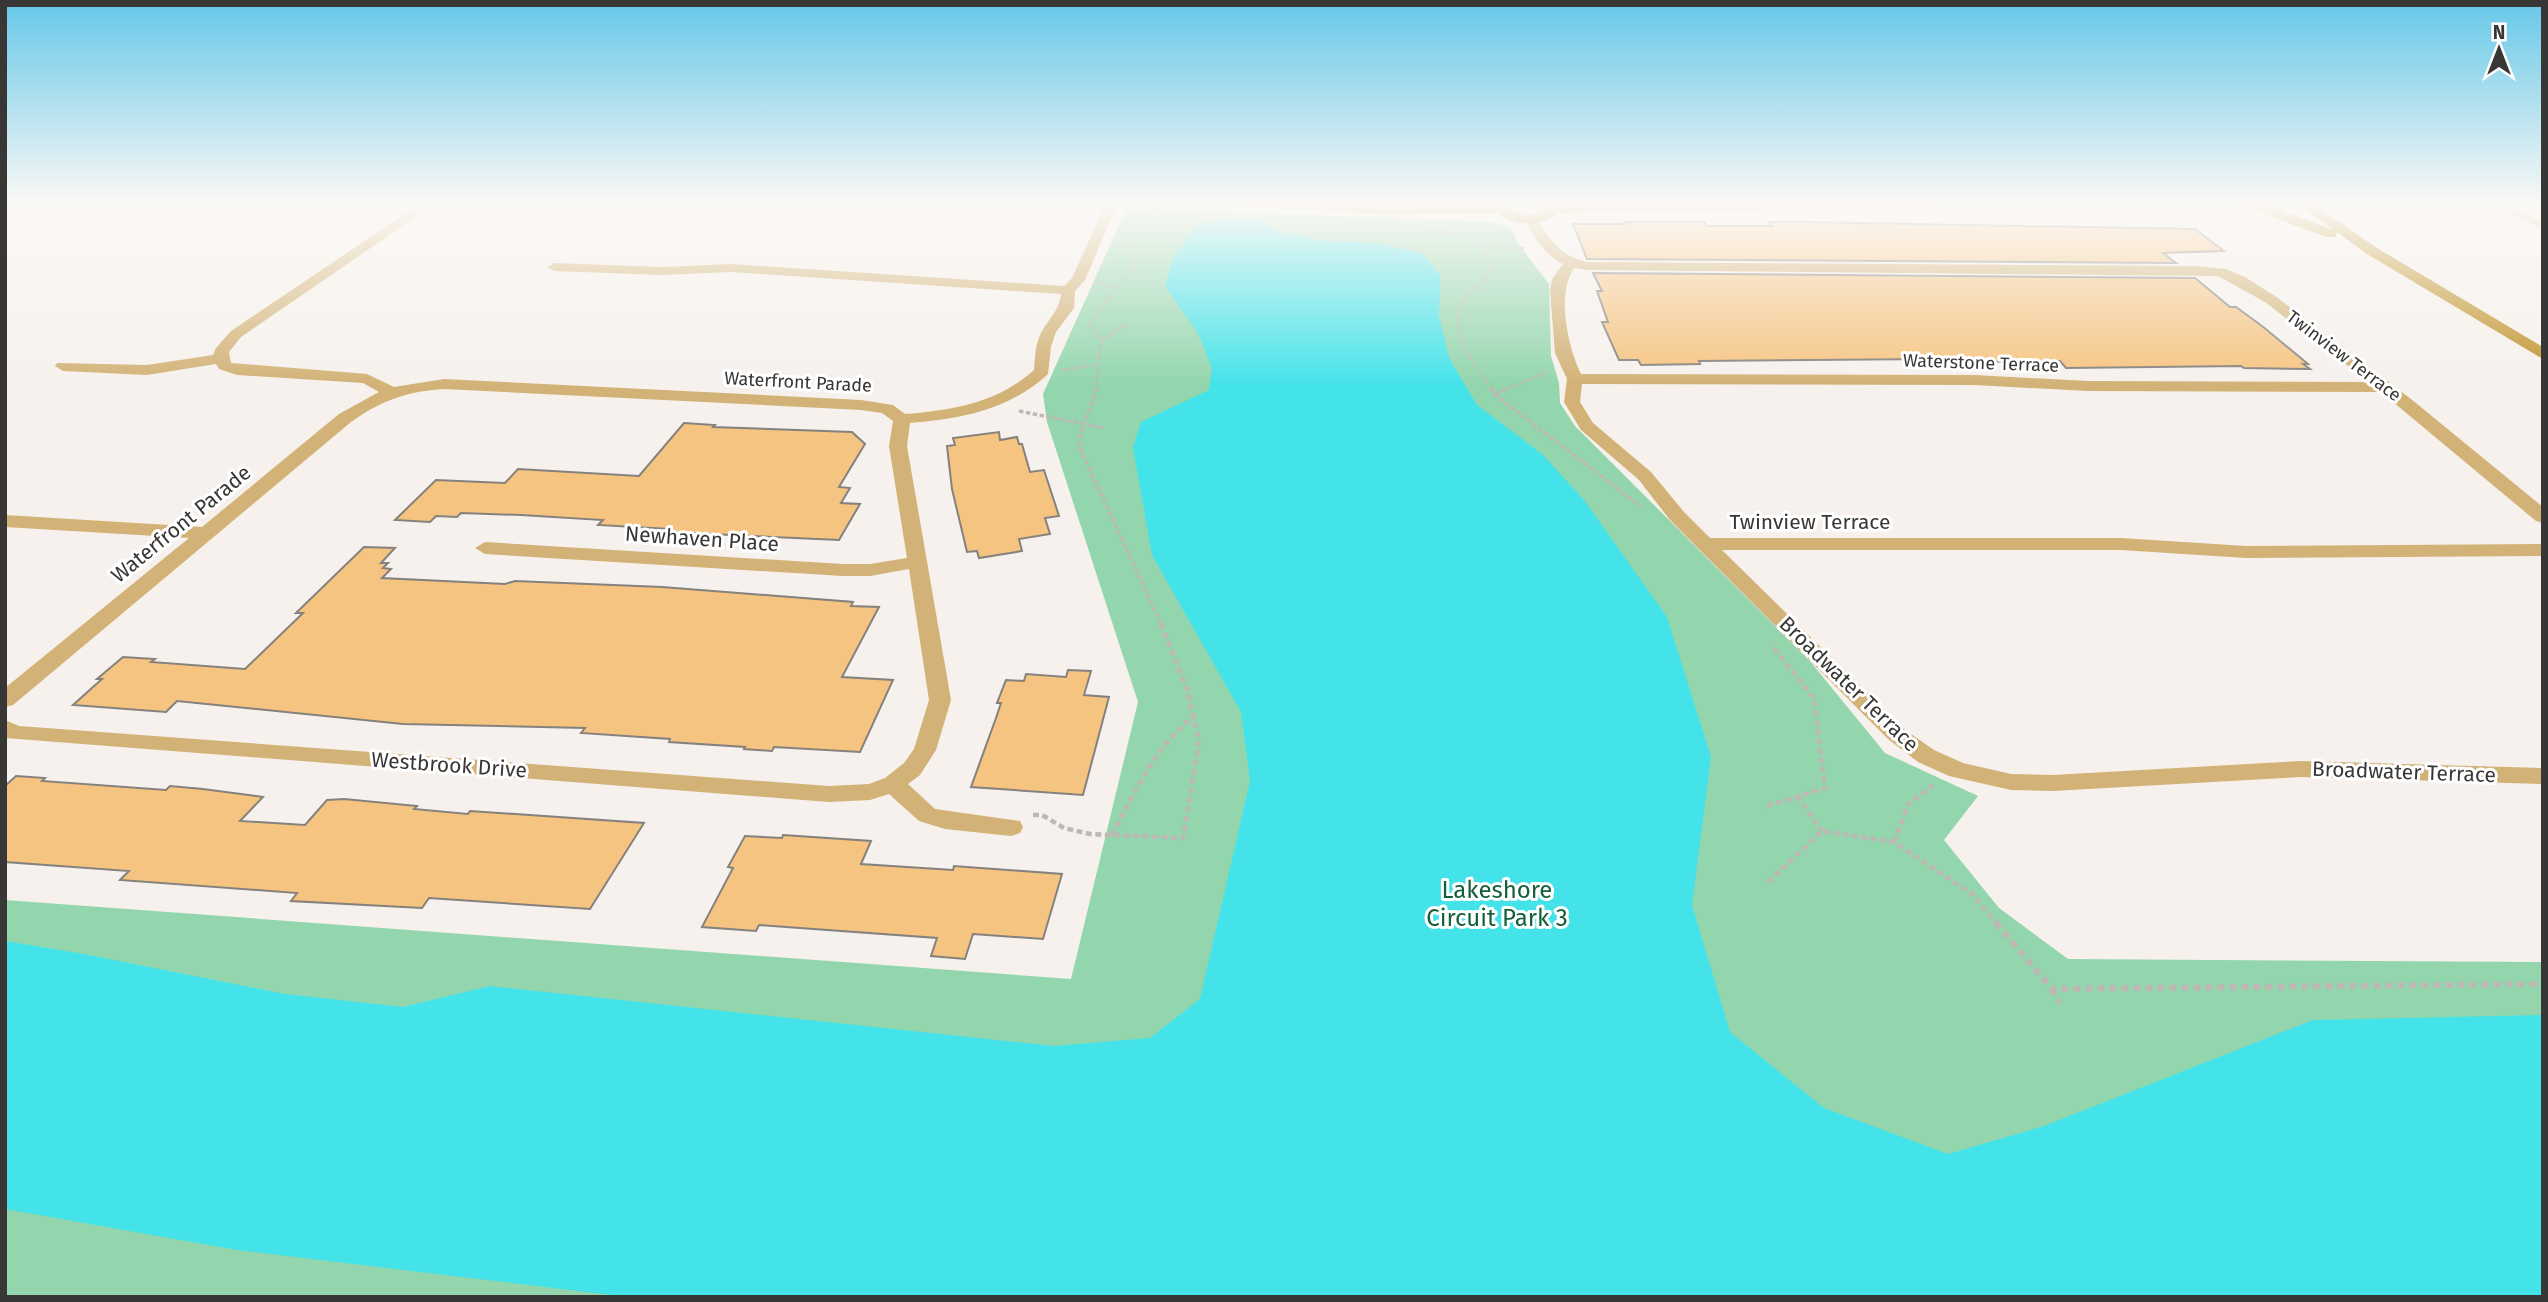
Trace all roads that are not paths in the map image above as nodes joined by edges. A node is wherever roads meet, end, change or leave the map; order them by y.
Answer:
1 (340, 264) edge
2 (1085, 264) edge
3 (1570, 264) joint
4 (2393, 264) edge
5 (554, 267) dead end
6 (1068, 290) junction
7 (2543, 354) edge
8 (220, 359) junction
9 (62, 366) dead end
10 (1572, 372) junction
11 (2385, 387) junction
12 (391, 392) junction
13 (902, 419) junction
14 (2543, 517) edge
15 (5, 521) edge
16 (205, 533) junction
17 (1707, 544) junction
18 (485, 548) dead end
19 (2543, 550) edge
20 (916, 562) junction
21 (5, 700) edge
22 (5, 727) edge
23 (2543, 776) edge
24 (893, 784) junction
25 (1011, 827) road end

1 - 8 street
2 - 6 street
3 - 10 street, Broadwater Terrace
3 - 11 street, Twinview Terrace
4 - 7 street
5 - 6 street
6 - 13 street
8 - 9 street
8 - 12 street
10 - 11 street, Waterstone Terrace
10 - 17 street, Broadwater Terrace
11 - 14 street, Twinview Terrace
12 - 13 street, Waterfront Parade
12 - 16 street, Waterfront Parade
13 - 20 street, Westbrook Drive
15 - 16 street
16 - 21 street, Waterfront Parade
17 - 19 street, Twinview Terrace
17 - 23 street, Broadwater Terrace
18 - 20 street, Newhaven Place
20 - 24 street, Westbrook Drive
22 - 24 street, Westbrook Drive
24 - 25 street

